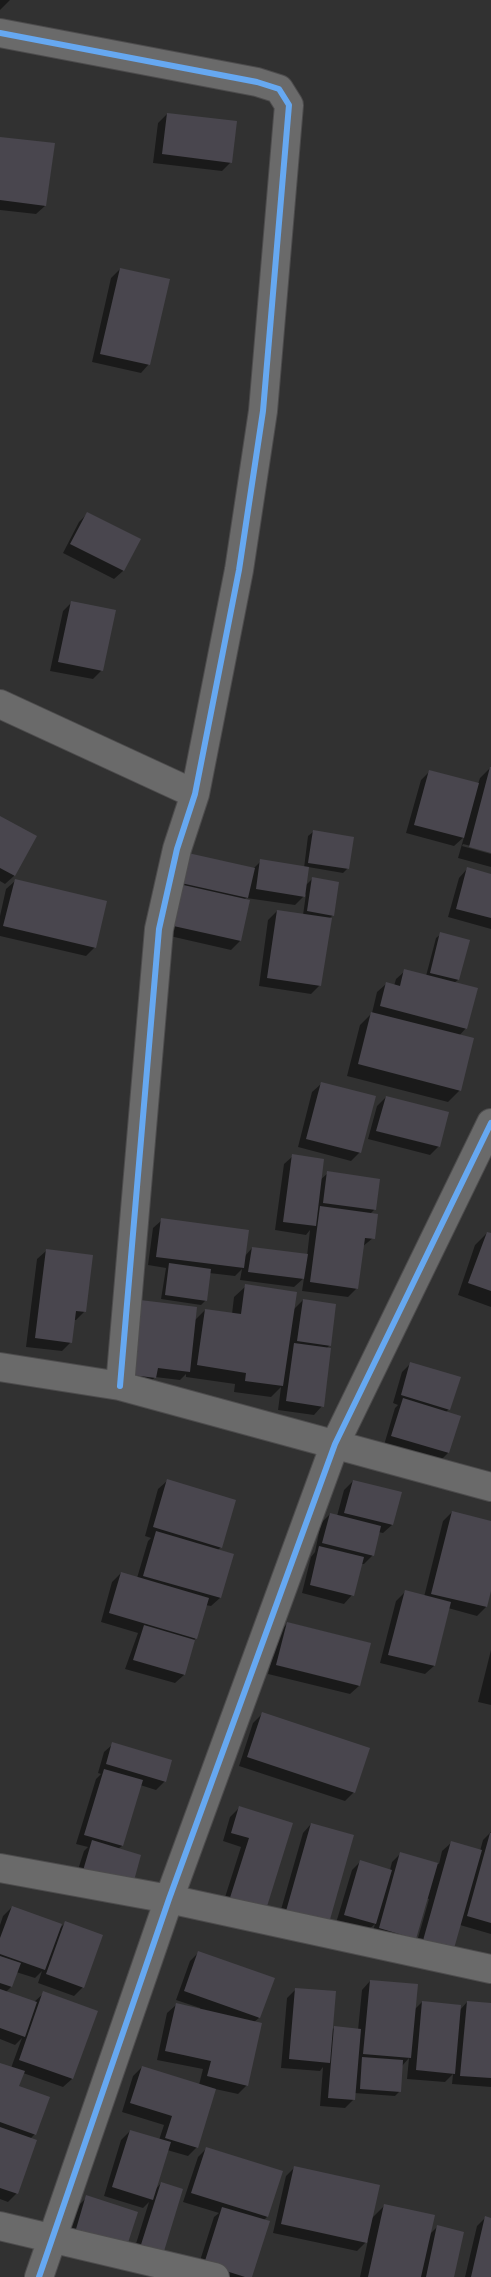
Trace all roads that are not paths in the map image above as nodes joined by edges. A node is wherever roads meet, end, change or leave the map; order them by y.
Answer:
1 (0, 33) edge
2 (0, 704) edge
3 (195, 794) junction
4 (491, 1123) edge
5 (0, 1367) edge
6 (120, 1386) junction
7 (336, 1444) junction
8 (491, 1488) edge
9 (0, 1868) edge
10 (169, 1899) junction
11 (491, 1969) edge
12 (0, 2226) edge
13 (53, 2239) junction
14 (40, 2277) edge
15 (215, 2277) edge

1 - 3 street
2 - 3 street
3 - 6 street
4 - 7 street
5 - 6 street
6 - 7 street
7 - 8 street
7 - 10 street
9 - 10 street
10 - 11 street
10 - 13 street
12 - 13 street
13 - 14 street
13 - 15 street

